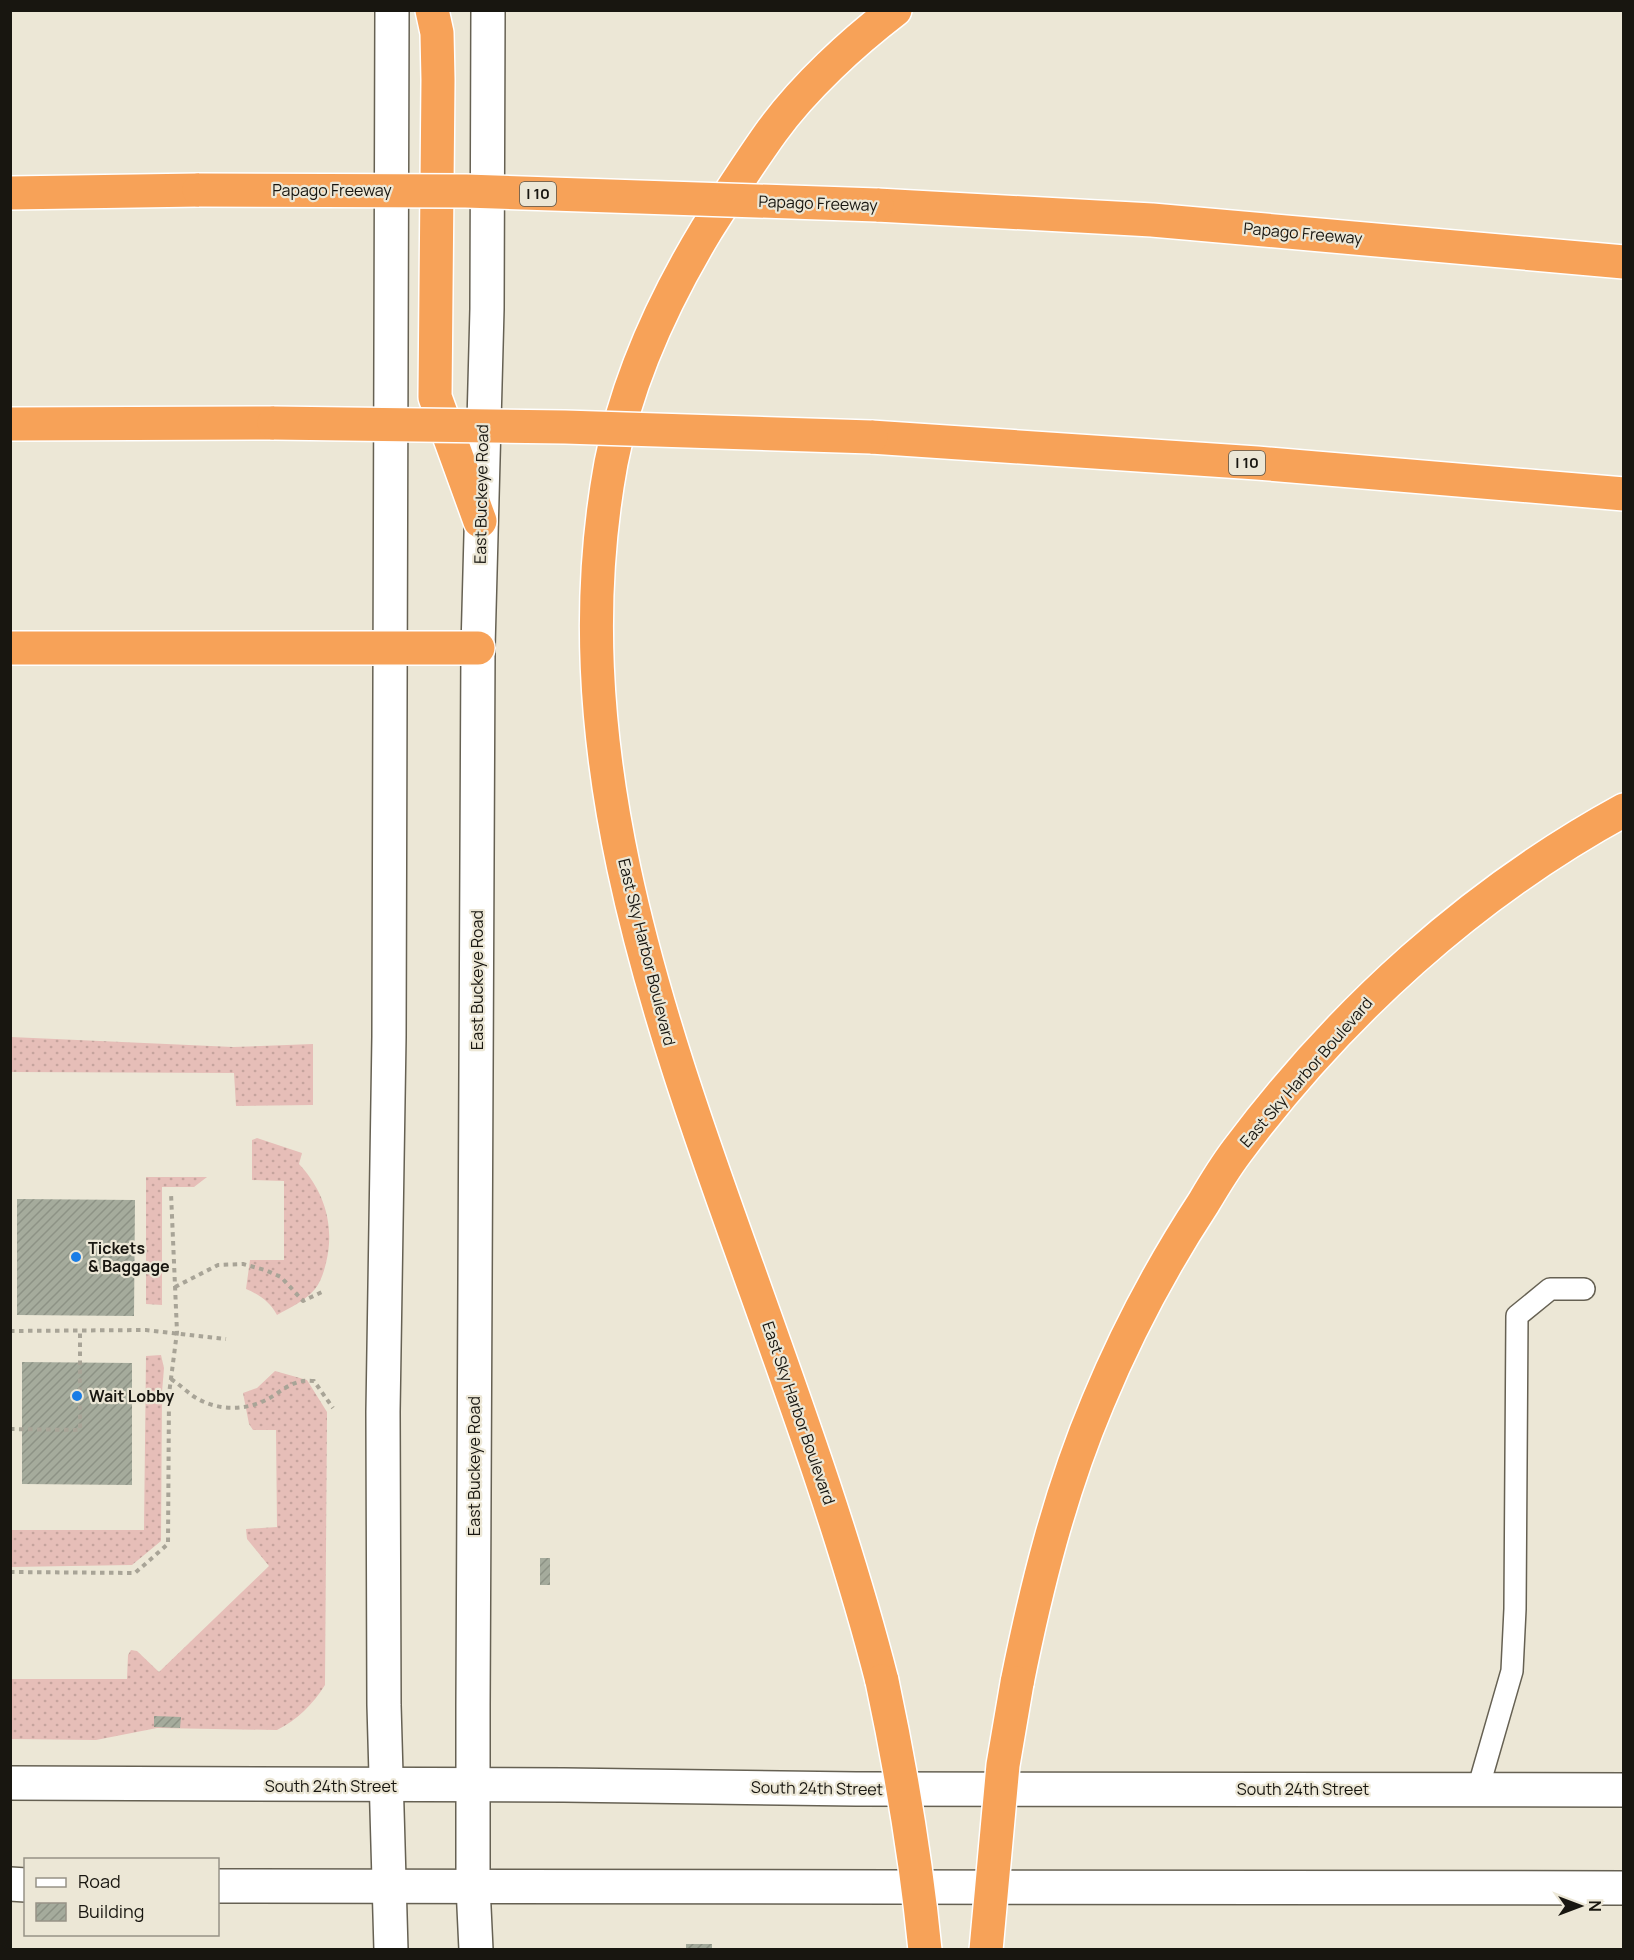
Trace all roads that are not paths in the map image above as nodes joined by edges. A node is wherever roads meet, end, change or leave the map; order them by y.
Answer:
1 (392, 10) edge
2 (432, 10) edge
3 (488, 10) edge
4 (895, 10) edge
5 (10, 193) edge
6 (1623, 262) edge
7 (10, 424) edge
8 (1623, 494) edge
9 (480, 521) junction
10 (10, 648) edge
11 (478, 648) junction
12 (391, 649) junction
13 (1623, 810) edge
14 (1584, 1288) dead end
15 (10, 1783) edge
16 (473, 1785) junction
17 (386, 1786) junction
18 (1478, 1790) junction
19 (1623, 1790) edge
20 (219, 1886) edge
21 (389, 1886) junction
22 (473, 1886) junction
23 (1623, 1888) edge
24 (391, 1950) edge
25 (476, 1950) edge
26 (925, 1950) edge
27 (986, 1950) edge

1 - 12 main road
2 - 9 highway
3 - 9 main road, East Buckeye Road
4 - 26 highway, East Sky Harbor Boulevard, bridge
5 - 6 highway, Papago Freeway / I 10, bridge
7 - 8 highway, I 10, bridge
9 - 11 main road, East Buckeye Road
10 - 12 highway
11 - 12 highway
11 - 16 main road, East Buckeye Road
12 - 17 main road
13 - 27 highway, East Sky Harbor Boulevard, bridge
14 - 18 lane
15 - 17 main road, South 24th Street
16 - 17 main road, South 24th Street
16 - 18 main road, South 24th Street
16 - 22 main road, East Buckeye Road
17 - 21 main road
18 - 19 main road, South 24th Street
20 - 21 main road
21 - 22 main road
21 - 24 main road
22 - 23 main road
22 - 25 main road, East Buckeye Road

